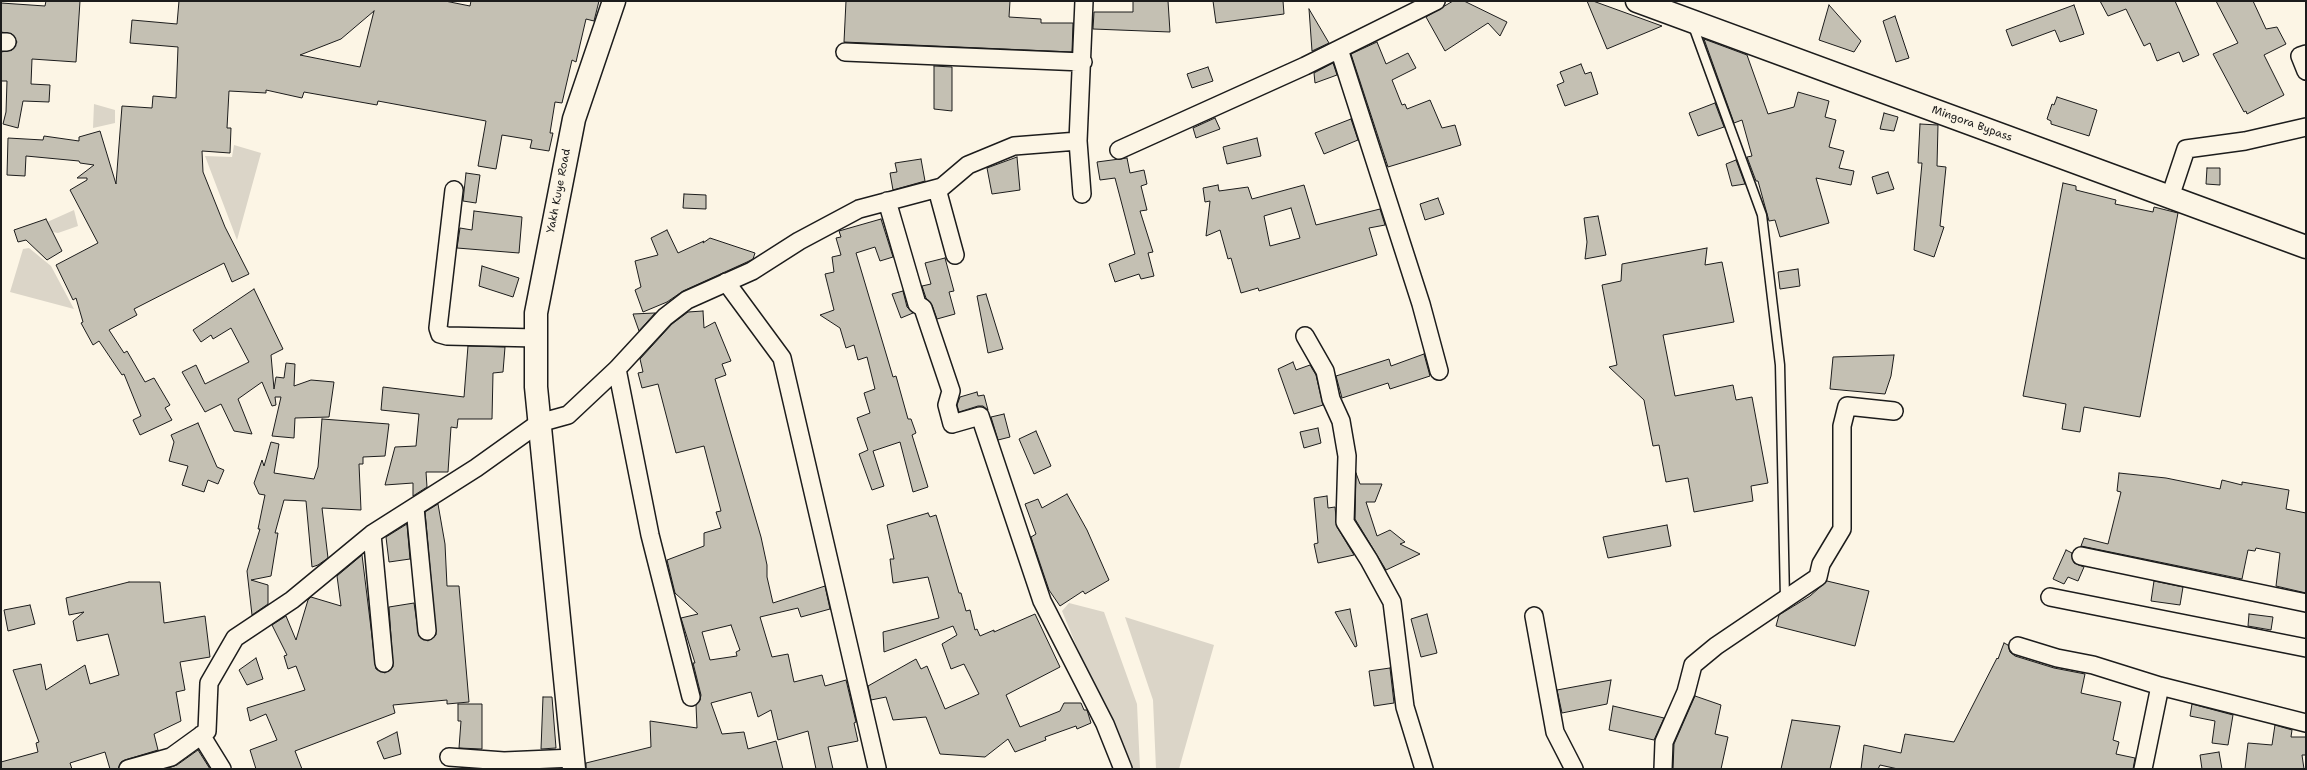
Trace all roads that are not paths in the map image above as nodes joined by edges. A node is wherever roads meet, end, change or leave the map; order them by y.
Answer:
1 (614, 1) edge
2 (1084, 1) edge
3 (1436, 1) edge
4 (1637, 1) edge
5 (1692, 21) junction
6 (1339, 49) junction
7 (845, 52) dead end
8 (2306, 54) edge
9 (1083, 62) junction
10 (2306, 71) edge
11 (2306, 127) edge
12 (1078, 140) junction
13 (1119, 150) dead end
14 (937, 188) junction
15 (454, 190) dead end
16 (1082, 194) dead end
17 (2170, 197) junction
18 (888, 201) junction
19 (2306, 247) edge
20 (956, 255) dead end
21 (726, 282) junction
22 (1305, 336) dead end
23 (537, 338) junction
24 (617, 369) junction
25 (1439, 371) dead end
26 (1894, 411) dead end
27 (539, 423) junction
28 (415, 508) junction
29 (372, 534) junction
30 (2081, 556) dead end
31 (2050, 597) dead end
32 (1785, 599) junction
33 (2306, 602) edge
34 (1534, 616) dead end
35 (427, 631) dead end
36 (2018, 646) dead end
37 (2306, 648) edge
38 (384, 663) dead end
39 (2160, 686) junction
40 (691, 697) dead end
41 (2306, 723) edge
42 (201, 735) junction
43 (449, 757) dead end
44 (574, 764) edge
45 (128, 769) edge
46 (222, 769) edge
47 (876, 769) edge
48 (1123, 769) edge
49 (1424, 769) edge
50 (1574, 769) edge
51 (1662, 769) edge
52 (2143, 769) edge

1 - 23 main road, Yakh Kuye Road
2 - 9 street
3 - 6 street
4 - 5 main road, Mingora Bypass
5 - 17 main road, Mingora Bypass
5 - 32 lane
6 - 13 street
6 - 25 street
7 - 9 street
8 - 10 street
9 - 12 street
11 - 17 street
12 - 14 street
12 - 16 street
14 - 18 street
14 - 20 street
15 - 23 street
17 - 19 main road, Mingora Bypass
18 - 21 street
18 - 48 street
21 - 24 street
21 - 47 street
22 - 49 street
23 - 27 main road, Yakh Kuye Road
24 - 27 street
24 - 40 street
26 - 32 street
27 - 28 street
27 - 44 main road, Yakh Kuye Road
28 - 29 street
28 - 35 street
29 - 38 street
29 - 42 street
30 - 33 street
31 - 37 street
32 - 51 street
34 - 50 street
36 - 39 street
39 - 41 street
39 - 52 street
42 - 45 street
42 - 46 street
43 - 44 street

